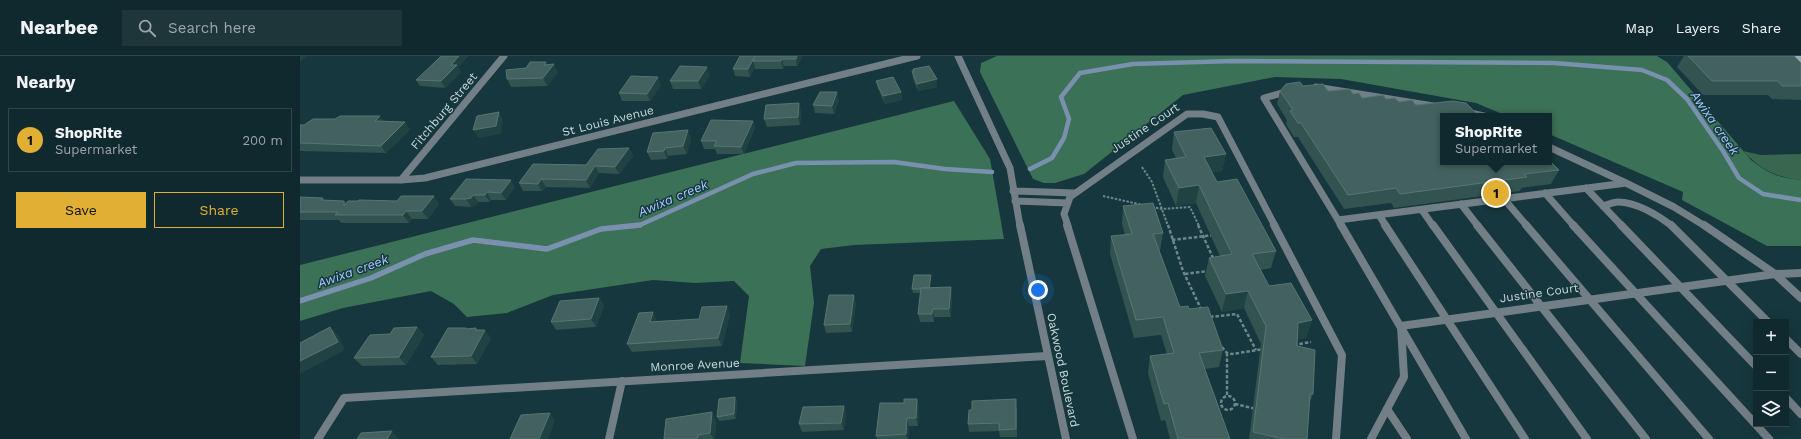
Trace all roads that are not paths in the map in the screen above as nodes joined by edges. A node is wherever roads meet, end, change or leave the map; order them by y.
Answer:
1 (504, 56) edge
2 (918, 56) edge
3 (958, 56) edge
4 (1797, 56) edge
5 (1801, 59) edge
6 (1442, 108) edge
7 (1457, 110) edge
8 (1470, 113) edge
9 (1552, 148) edge
10 (300, 180) edge
11 (401, 180) junction
12 (1626, 183) junction
13 (1586, 188) junction
14 (1013, 191) junction
15 (1074, 193) junction
16 (1545, 193) junction
17 (1504, 199) junction
18 (1015, 201) junction
19 (1068, 203) junction
20 (1461, 204) junction
21 (1603, 206) junction
22 (1422, 210) junction
23 (1379, 215) junction
24 (1338, 220) junction
25 (1801, 273) edge
26 (1775, 274) junction
27 (1726, 281) junction
28 (1682, 287) junction
29 (1634, 293) junction
30 (1801, 298) edge
31 (1590, 299) junction
32 (1542, 306) junction
33 (1497, 312) junction
34 (1446, 319) junction
35 (1765, 319) edge
36 (1401, 326) junction
37 (1789, 342) edge
38 (1801, 354) edge
39 (1047, 356) junction
40 (1753, 363) edge
41 (622, 381) junction
42 (1789, 401) edge
43 (1387, 409) junction
44 (1801, 414) edge
45 (318, 439) edge
46 (609, 439) edge
47 (1066, 439) edge
48 (1133, 439) edge
49 (1336, 439) edge
50 (1371, 439) edge
51 (1407, 439) edge
52 (1466, 439) edge
53 (1524, 439) edge
54 (1587, 439) edge
55 (1646, 439) edge
56 (1709, 439) edge
57 (1769, 439) edge

1 - 11 street, Fitchburg Street
2 - 11 street, St Louis Avenue
3 - 14 street, Oakwood Boulevard
4 - 5 main road
6 - 24 street
7 - 8 street
9 - 12 street
10 - 11 street, St Louis Avenue
12 - 13 street
12 - 26 street
13 - 16 street
13 - 21 street
14 - 15 street
14 - 18 street, Oakwood Boulevard
15 - 19 street, Justine Court
15 - 49 street, Justine Court
16 - 17 street
16 - 29 street
17 - 20 street
17 - 31 street
18 - 19 street
18 - 39 street, Oakwood Boulevard
19 - 48 street, Justine Court
20 - 22 street
20 - 32 street
21 - 27 street
21 - 28 street
22 - 23 street
22 - 33 street
23 - 24 street
23 - 34 street
24 - 36 street
25 - 26 street, Justine Court
26 - 27 street, Justine Court
26 - 30 street
27 - 28 street, Justine Court
27 - 35 street
28 - 29 street, Justine Court
28 - 40 street
29 - 31 street, Justine Court
29 - 57 street
31 - 32 street, Justine Court
31 - 56 street
32 - 33 street, Justine Court
32 - 55 street
33 - 34 street, Justine Court
33 - 54 street
34 - 36 street, Justine Court
34 - 53 street
36 - 43 street
36 - 52 street
37 - 38 street
39 - 41 street, Monroe Avenue
39 - 47 street, Oakwood Boulevard
41 - 45 street, Monroe Avenue
41 - 46 street
42 - 44 street
43 - 50 street
43 - 51 street

